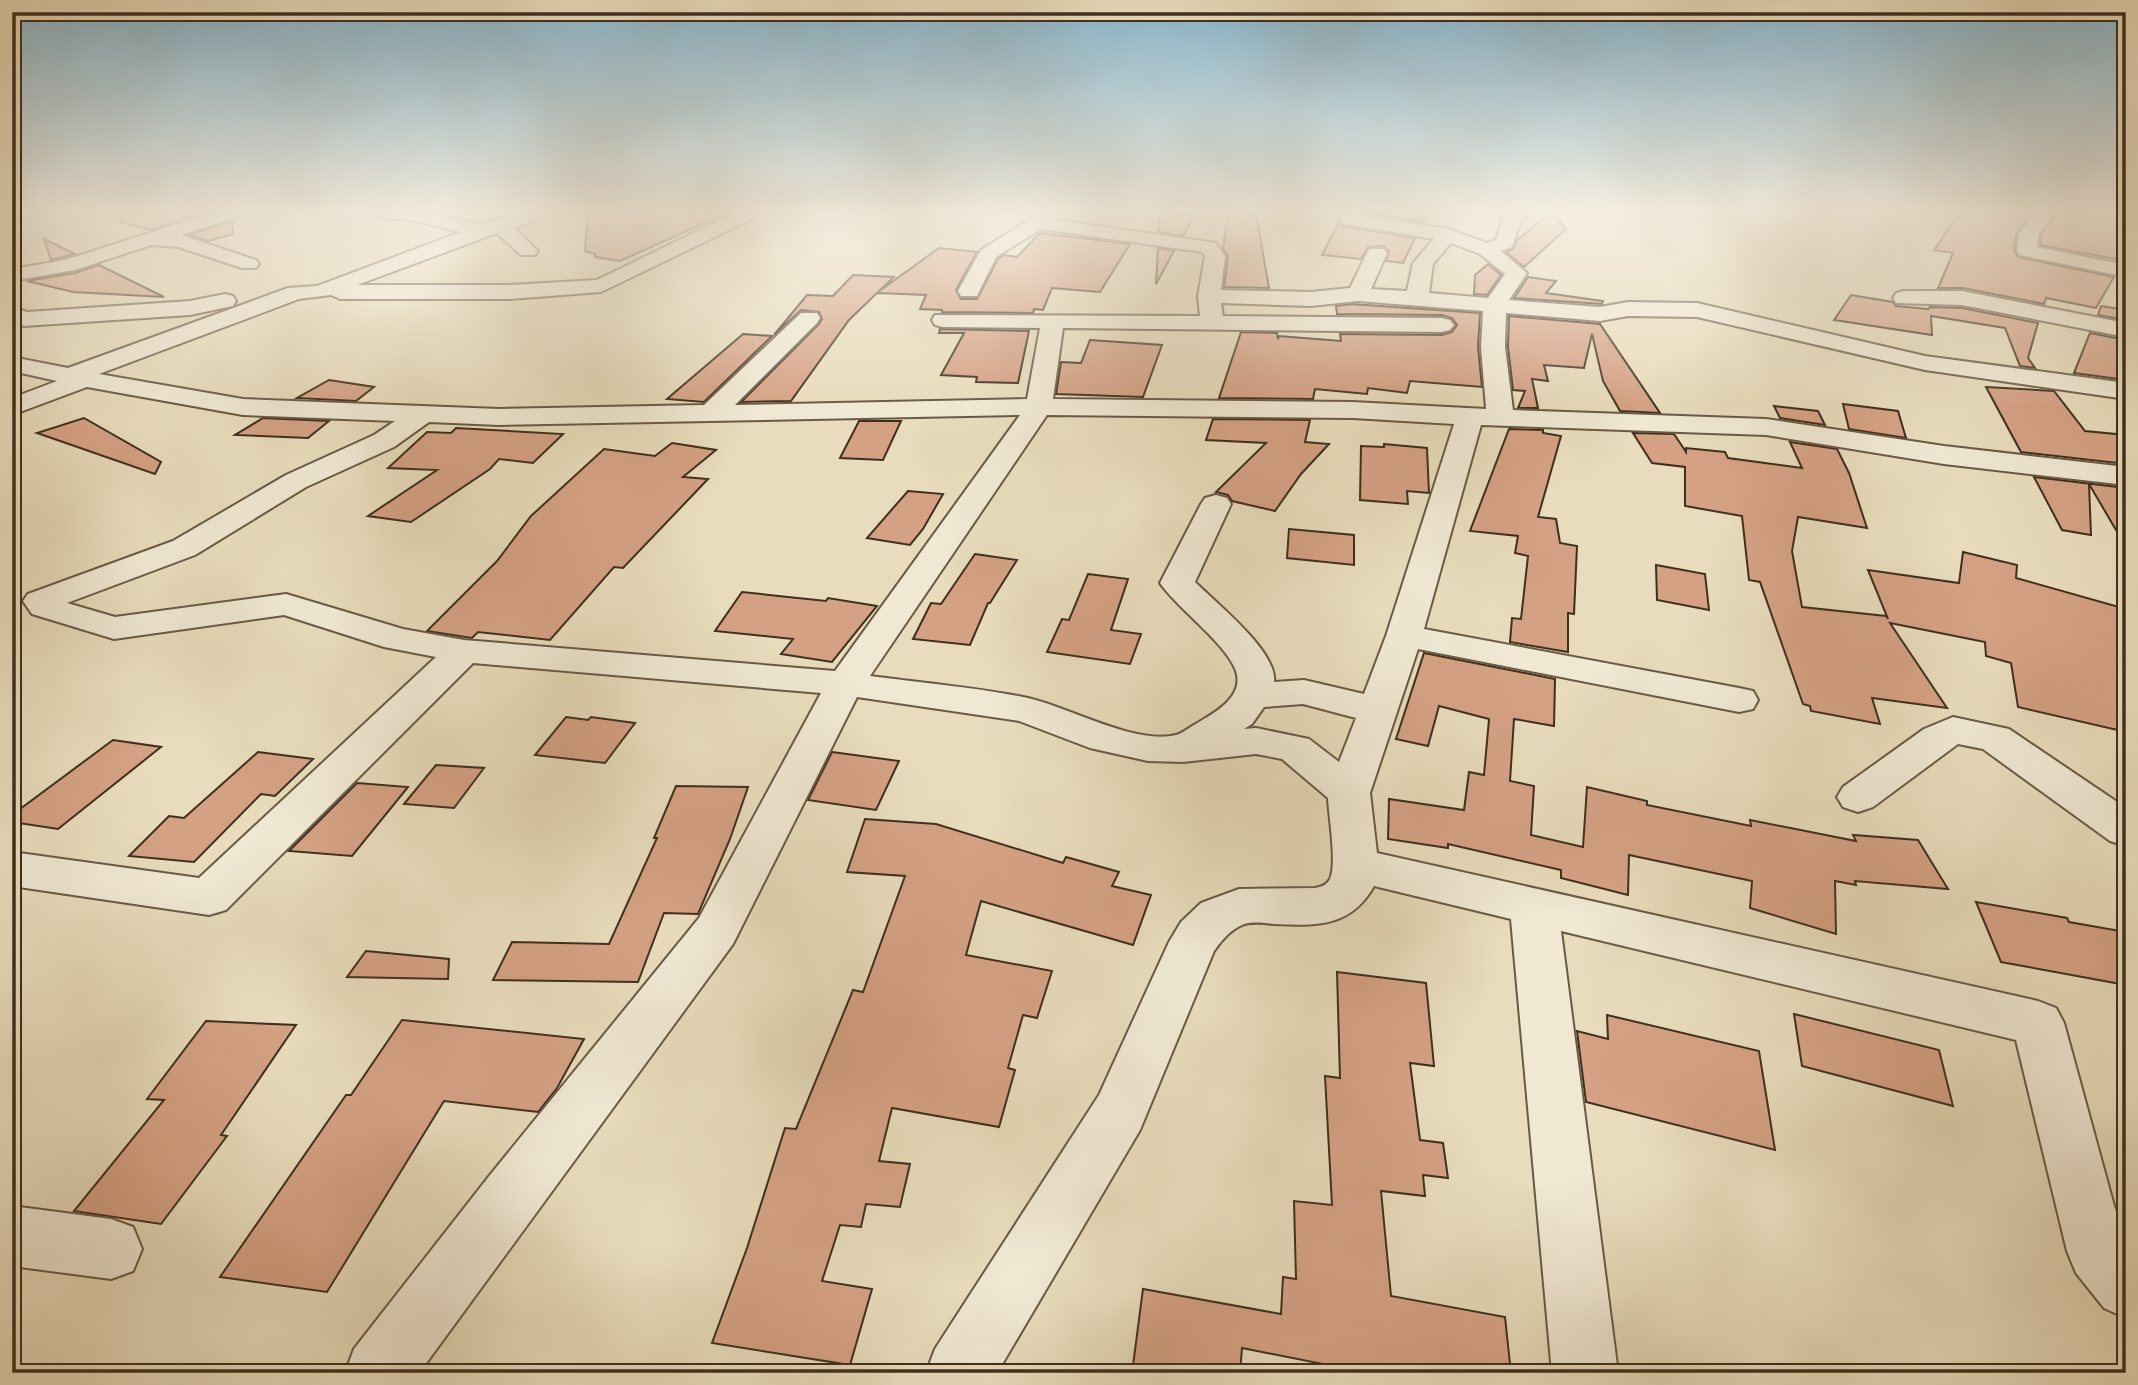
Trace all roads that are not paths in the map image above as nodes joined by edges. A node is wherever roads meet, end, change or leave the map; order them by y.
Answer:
1 (361, 277) edge
2 (620, 277) edge
3 (976, 277) edge
4 (1212, 277) edge
5 (1366, 277) edge
6 (1421, 277) edge
7 (1514, 277) edge
8 (969, 291) dead end
9 (320, 292) junction
10 (296, 293) junction
11 (1358, 294) junction
12 (1209, 296) junction
13 (1417, 298) junction
14 (1904, 298) dead end
15 (1495, 304) junction
16 (12, 314) edge
17 (808, 318) dead end
18 (943, 320) dead end
19 (1053, 321) junction
20 (1212, 322) junction
21 (1494, 327) junction
22 (1524, 330) dead end
23 (2126, 330) edge
24 (12, 363) edge
25 (76, 378) junction
26 (2126, 391) edge
27 (12, 407) edge
28 (1039, 407) junction
29 (712, 412) junction
30 (422, 415) junction
31 (1485, 417) junction
32 (2126, 476) edge
33 (1216, 504) dead end
34 (1404, 636) junction
35 (464, 651) junction
36 (845, 684) junction
37 (1252, 696) junction
38 (1739, 699) dead end
39 (1381, 702) junction
40 (1182, 749) junction
41 (1349, 793) junction
42 (1858, 797) dead end
43 (2126, 830) edge
44 (1355, 865) junction
45 (12, 869) edge
46 (1534, 906) junction
47 (12, 1236) edge
48 (111, 1249) dead end
49 (2126, 1286) edge
50 (378, 1373) edge
51 (960, 1373) edge
52 (1585, 1373) edge

1 - 9 street
2 - 9 street
3 - 8 street
4 - 12 street
5 - 11 street
6 - 13 street
7 - 15 street
9 - 10 street
10 - 16 street
10 - 25 street
11 - 12 street
11 - 13 street
12 - 20 street
13 - 15 street
14 - 23 street
15 - 21 street
15 - 26 street
17 - 29 street
18 - 19 street
19 - 20 street
19 - 28 street
20 - 21 street
21 - 22 street
21 - 31 street
24 - 25 street
25 - 27 street
25 - 30 street
28 - 29 street
28 - 31 street
28 - 36 street
29 - 30 street
30 - 35 street
31 - 32 street
31 - 34 street
33 - 37 street
34 - 38 street
34 - 39 street
35 - 36 street
35 - 45 street
36 - 40 street
36 - 50 street
37 - 39 street
37 - 40 street
39 - 41 street
40 - 41 street
41 - 44 street
42 - 43 street
44 - 46 street
44 - 51 street
46 - 49 street
46 - 52 street
47 - 48 street

